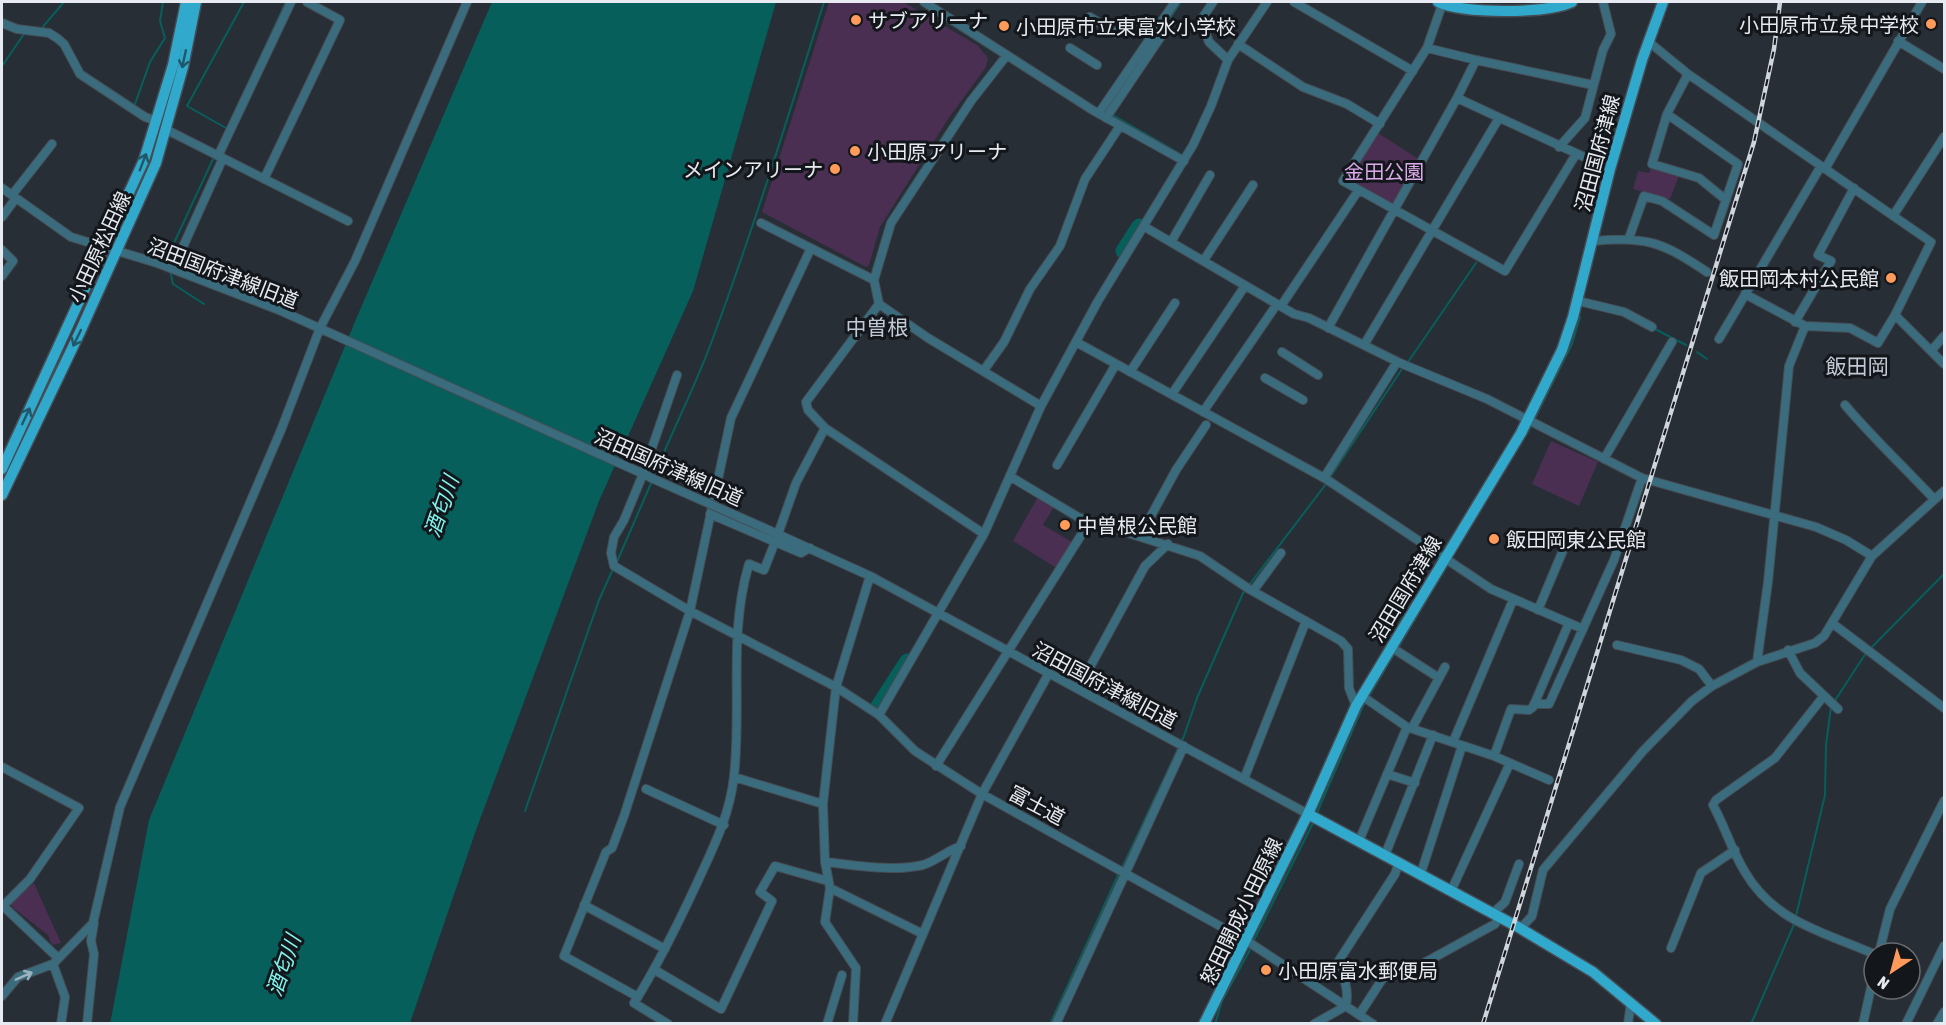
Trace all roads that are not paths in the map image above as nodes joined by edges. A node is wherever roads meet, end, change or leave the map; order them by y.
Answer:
1 (186, 2) edge
2 (196, 2) edge
3 (291, 2) edge
4 (307, 2) edge
5 (467, 2) edge
6 (924, 2) edge
7 (1175, 2) edge
8 (1267, 2) edge
9 (1294, 2) edge
10 (1441, 2) edge
11 (1572, 2) edge
12 (1603, 2) edge
13 (1663, 2) edge
14 (1922, 2) edge
15 (1208, 3) edge
16 (1090, 17) dead end
17 (2, 23) edge
18 (1117, 34) dead end
19 (1162, 35) dead end
20 (1898, 41) junction
21 (1649, 42) junction
22 (1238, 44) junction
23 (1070, 48) dead end
24 (1427, 48) junction
25 (1007, 55) junction
26 (1228, 60) junction
27 (1476, 60) junction
28 (1097, 65) dead end
29 (1944, 69) edge
30 (1413, 71) junction
31 (1688, 74) junction
32 (1593, 85) junction
33 (1457, 98) junction
34 (1105, 114) junction
35 (1667, 114) junction
36 (1500, 118) junction
37 (157, 121) junction
38 (1380, 124) junction
39 (1120, 126) junction
40 (167, 130) junction
41 (1944, 137) edge
42 (52, 144) dead end
43 (1559, 147) junction
44 (1576, 154) junction
45 (220, 157) junction
46 (1184, 161) junction
47 (1823, 167) junction
48 (1610, 169) junction
49 (1210, 175) dead end
50 (264, 179) junction
51 (1253, 185) dead end
52 (2, 188) edge
53 (1854, 188) junction
54 (1358, 191) junction
55 (14, 196) junction
56 (1726, 200) junction
57 (1395, 210) junction
58 (1893, 216) junction
59 (2, 217) edge
60 (348, 221) dead end
61 (761, 223) dead end
62 (1145, 227) junction
63 (1432, 231) junction
64 (1629, 238) junction
65 (1593, 241) junction
66 (1171, 242) junction
67 (105, 248) junction
68 (811, 248) junction
69 (2, 250) edge
70 (116, 253) junction
71 (1204, 260) junction
72 (173, 269) junction
73 (1707, 272) dead end
74 (2, 276) edge
75 (874, 280) junction
76 (1245, 286) junction
77 (1745, 294) junction
78 (1578, 301) junction
79 (1175, 303) dead end
80 (879, 304) junction
81 (1279, 305) junction
82 (1895, 315) junction
83 (1795, 322) junction
84 (1805, 326) junction
85 (1652, 327) dead end
86 (320, 328) junction
87 (1328, 328) junction
88 (1944, 336) edge
89 (1719, 339) dead end
90 (1076, 342) junction
91 (1672, 342) dead end
92 (1364, 345) junction
93 (1931, 351) junction
94 (1282, 352) dead end
95 (1116, 364) junction
96 (1402, 364) junction
97 (1944, 364) edge
98 (984, 370) junction
99 (1130, 372) junction
100 (677, 375) dead end
101 (1318, 375) dead end
102 (1265, 378) dead end
103 (1172, 394) junction
104 (1303, 400) dead end
105 (1845, 405) dead end
106 (1041, 406) junction
107 (1203, 412) junction
108 (1528, 420) junction
109 (1206, 425) dead end
110 (825, 428) junction
111 (1604, 459) junction
112 (1056, 465) dead end
113 (2, 469) edge
114 (646, 475) junction
115 (1011, 477) junction
116 (1642, 478) junction
117 (1327, 480) junction
118 (1944, 491) edge
119 (2, 495) edge
120 (1934, 499) junction
121 (710, 514) junction
122 (1773, 514) junction
123 (1090, 521) junction
124 (984, 534) junction
125 (1140, 536) junction
126 (776, 538) junction
127 (1168, 544) junction
128 (1564, 548) dead end
129 (1281, 553) dead end
130 (1872, 556) junction
131 (1445, 558) junction
132 (870, 576) junction
133 (1249, 588) junction
134 (1513, 600) junction
135 (1538, 610) junction
136 (690, 611) junction
137 (939, 614) junction
138 (1306, 621) junction
139 (1569, 623) junction
140 (1832, 623) junction
141 (1583, 629) junction
142 (739, 637) junction
143 (1617, 645) dead end
144 (1391, 647) junction
145 (1788, 650) junction
146 (1008, 652) junction
147 (1757, 662) junction
148 (1445, 667) dead end
149 (1049, 673) junction
150 (1439, 678) junction
151 (1712, 686) junction
152 (836, 687) junction
153 (1078, 689) junction
154 (1359, 701) junction
155 (1534, 704) junction
156 (1944, 708) edge
157 (879, 715) junction
158 (1409, 727) junction
159 (1433, 735) junction
160 (1453, 742) junction
161 (1180, 743) junction
162 (1462, 746) junction
163 (1494, 756) junction
164 (1510, 763) junction
165 (936, 766) junction
166 (2, 767) edge
167 (1388, 774) junction
168 (734, 777) junction
169 (1244, 779) junction
170 (1550, 780) dead end
171 (1415, 783) junction
172 (646, 789) dead end
173 (982, 794) junction
174 (1944, 801) edge
175 (823, 804) junction
176 (1308, 814) junction
177 (724, 825) junction
178 (1359, 841) junction
179 (961, 846) junction
180 (1735, 850) junction
181 (1385, 855) junction
182 (825, 862) junction
183 (1399, 862) junction
184 (1519, 864) dead end
185 (1123, 871) junction
186 (1421, 873) junction
187 (829, 885) junction
188 (1451, 891) junction
189 (584, 905) junction
190 (96, 915) junction
191 (1496, 915) junction
192 (1520, 929) junction
193 (923, 934) junction
194 (1882, 941) edge
195 (1251, 943) junction
196 (1944, 946) edge
197 (1671, 948) dead end
198 (665, 949) junction
199 (1862, 949) edge
200 (55, 961) junction
201 (655, 970) junction
202 (842, 975) dead end
203 (2, 996) edge
204 (638, 997) junction
205 (1868, 1001) edge
206 (1631, 1002) junction
207 (1346, 1006) junction
208 (1944, 1012) edge
209 (1359, 1015) junction
210 (61, 1023) edge
211 (87, 1023) edge
212 (668, 1023) edge
213 (827, 1023) edge
214 (853, 1023) edge
215 (885, 1023) edge
216 (1056, 1023) edge
217 (1204, 1023) edge
218 (1314, 1023) edge
219 (1373, 1023) edge
220 (1629, 1023) edge
221 (1656, 1023) edge
222 (1863, 1023) edge
223 (1906, 1023) edge
224 (1936, 1023) edge

1 - 37 main road, 小田原松田線
2 -> 40 main road, 小田原松田線
3 - 45 street
4 - 50 street
5 - 86 street
6 - 25 street
7 - 34 street
8 - 22 street
9 - 30 street
10 - 11 main road
10 - 24 street
12 - 32 street
13 - 21 main road, 沼田国府津線
14 - 20 street
15 - 26 street
16 - 18 street
17 - 37 street
19 - 34 street
20 - 29 street
20 - 47 street
21 - 31 street
21 - 48 main road, 沼田国府津線
22 - 26 street
22 - 38 street
23 - 28 street
24 - 27 street
24 - 30 street
25 - 34 street
25 - 75 street
26 - 46 street
27 - 32 street
27 - 33 street
30 - 38 street
31 - 35 street
31 - 47 street
32 - 43 street
33 - 36 street
33 - 57 street
34 - 39 street
35 - 56 street
35 - 56 street
36 - 43 street
36 - 63 street
67 -> 37 main road, 小田原松田線
38 - 54 street
39 - 46 street
39 - 98 street
40 - 45 street
40 - 70 main road, 小田原松田線
41 - 58 street
42 - 55 street
43 - 44 street
44 - 48 street
44 - 63 street
45 - 50 street
45 - 72 street
46 - 62 street
47 - 53 street
47 - 77 street
48 - 65 main road, 沼田国府津線
49 - 66 street
50 - 60 street
51 - 71 street
52 - 55 street, 沼田国府津線旧道
53 - 58 street
53 - 83 street
54 - 57 street
54 - 81 street
55 - 59 street
55 - 67 street, 沼田国府津線旧道
56 - 64 street
57 - 63 street
57 - 87 street
58 - 82 street
61 - 68 street
62 - 66 street
62 - 90 street
63 - 92 street
64 - 65 street
64 - 73 street
65 - 78 main road, 沼田国府津線
66 - 71 street
67 - 70 street, 沼田国府津線旧道
113 -> 67 main road, 小田原松田線
68 - 75 street
68 - 121 street
69 - 74 street
70 - 72 street, 沼田国府津線旧道
70 -> 119 main road, 小田原松田線
71 - 76 street
72 - 86 street, 沼田国府津線旧道
75 - 80 street
76 - 81 street
76 - 103 street
77 - 83 street
77 - 89 street
78 - 85 street
78 - 108 main road, 沼田国府津線
79 - 99 street
80 - 98 street
80 - 110 street
81 - 87 street
81 - 107 street
82 - 84 street
82 - 93 street
83 - 84 street
84 - 122 street
86 - 114 street, 沼田国府津線旧道
86 - 190 street
87 - 92 street
88 - 93 street
90 - 95 street
90 - 106 street
91 - 111 street
92 - 96 street
93 - 97 street
94 - 101 street
95 - 99 street
95 - 112 street
96 - 108 street
96 - 117 street
98 - 106 street
99 - 103 street
100 - 114 street
102 - 104 street
103 - 107 street
105 - 120 street
106 - 115 street
107 - 117 street
108 - 111 street
108 - 131 main road, 沼田国府津線
109 - 125 street
110 - 124 street
110 - 126 street
111 - 116 street
114 - 126 street, 沼田国府津線旧道, bridge
114 - 136 street, 富士道
115 - 123 street
115 - 124 street
116 - 122 street
116 - 141 street
117 - 131 street
118 - 120 street
120 - 130 street
121 - 126 street
121 - 136 street
122 - 130 street
122 - 147 street
123 - 125 street
123 - 146 street
124 - 137 street
125 - 127 street
126 - 132 street, 沼田国府津線旧道
126 - 142 street
127 - 133 street
127 - 153 street
128 - 135 street
129 - 133 street
130 - 140 street
131 - 134 street
131 - 144 main road, 沼田国府津線
132 - 137 street, 沼田国府津線旧道
132 - 152 street
133 - 138 street
134 - 135 street
134 - 160 street
135 - 139 street
136 - 142 street, 富士道
136 - 189 street
137 - 146 street, 沼田国府津線旧道
137 - 157 street
138 - 154 street
138 - 169 street
139 - 141 street
139 - 155 street
140 - 145 street
140 - 156 street
141 - 155 street
142 - 152 street, 富士道
142 - 168 street
143 - 151 street
144 - 150 street
144 - 154 main road, 沼田国府津線
145 - 147 street
145 - 180 street
146 - 149 street, 沼田国府津線旧道
146 - 165 street
147 - 151 street
148 - 150 street
149 - 153 street, 沼田国府津線旧道
149 - 173 street
150 - 158 street
151 - 192 street
152 - 157 street, 富士道
152 - 175 street
153 - 161 street, 沼田国府津線旧道
154 - 158 street
154 - 176 main road, 沼田国府津線
155 - 163 street
157 - 165 street, 富士道
158 - 159 street
158 - 167 street
159 - 160 street
159 - 171 street
160 - 162 street
161 - 169 street, 沼田国府津線旧道
161 - 185 street
162 - 163 street
162 - 186 street
163 - 164 street
164 - 170 street
164 - 188 street
165 - 173 street, 富士道
166 - 200 street
167 - 171 street
167 - 178 street
168 - 175 street
168 - 177 street
169 - 176 street, 沼田国府津線旧道
171 - 181 street
172 - 177 street
173 - 179 street
173 - 185 street, 富士道
174 - 194 street
175 - 182 street
176 - 178 main road
176 - 195 main road, 怒田開成小田原線
177 - 198 street
178 - 181 main road
179 - 182 street
179 - 193 street
180 - 197 street
180 - 199 street
181 - 183 main road
182 - 187 street
183 - 186 main road
183 - 207 street
184 - 191 street
185 - 195 street, 富士道
185 - 216 street
186 - 188 main road
187 - 193 street
187 - 201 street
187 - 214 street
188 - 191 main road
189 - 198 street
189 - 204 street
190 - 200 street
190 - 211 street
191 - 192 main road
191 - 209 street
192 - 206 main road
193 - 215 street
195 - 207 street, 富士道
195 - 217 main road, 怒田開成小田原線
196 - 223 street
198 - 201 street
203 -> 200 street
200 - 210 street
201 - 204 street
202 - 213 street
204 - 212 street
205 - 222 street
206 - 220 street
206 - 221 main road
207 - 209 street, 富士道
207 - 218 street
208 - 224 street
209 - 219 street, 富士道

